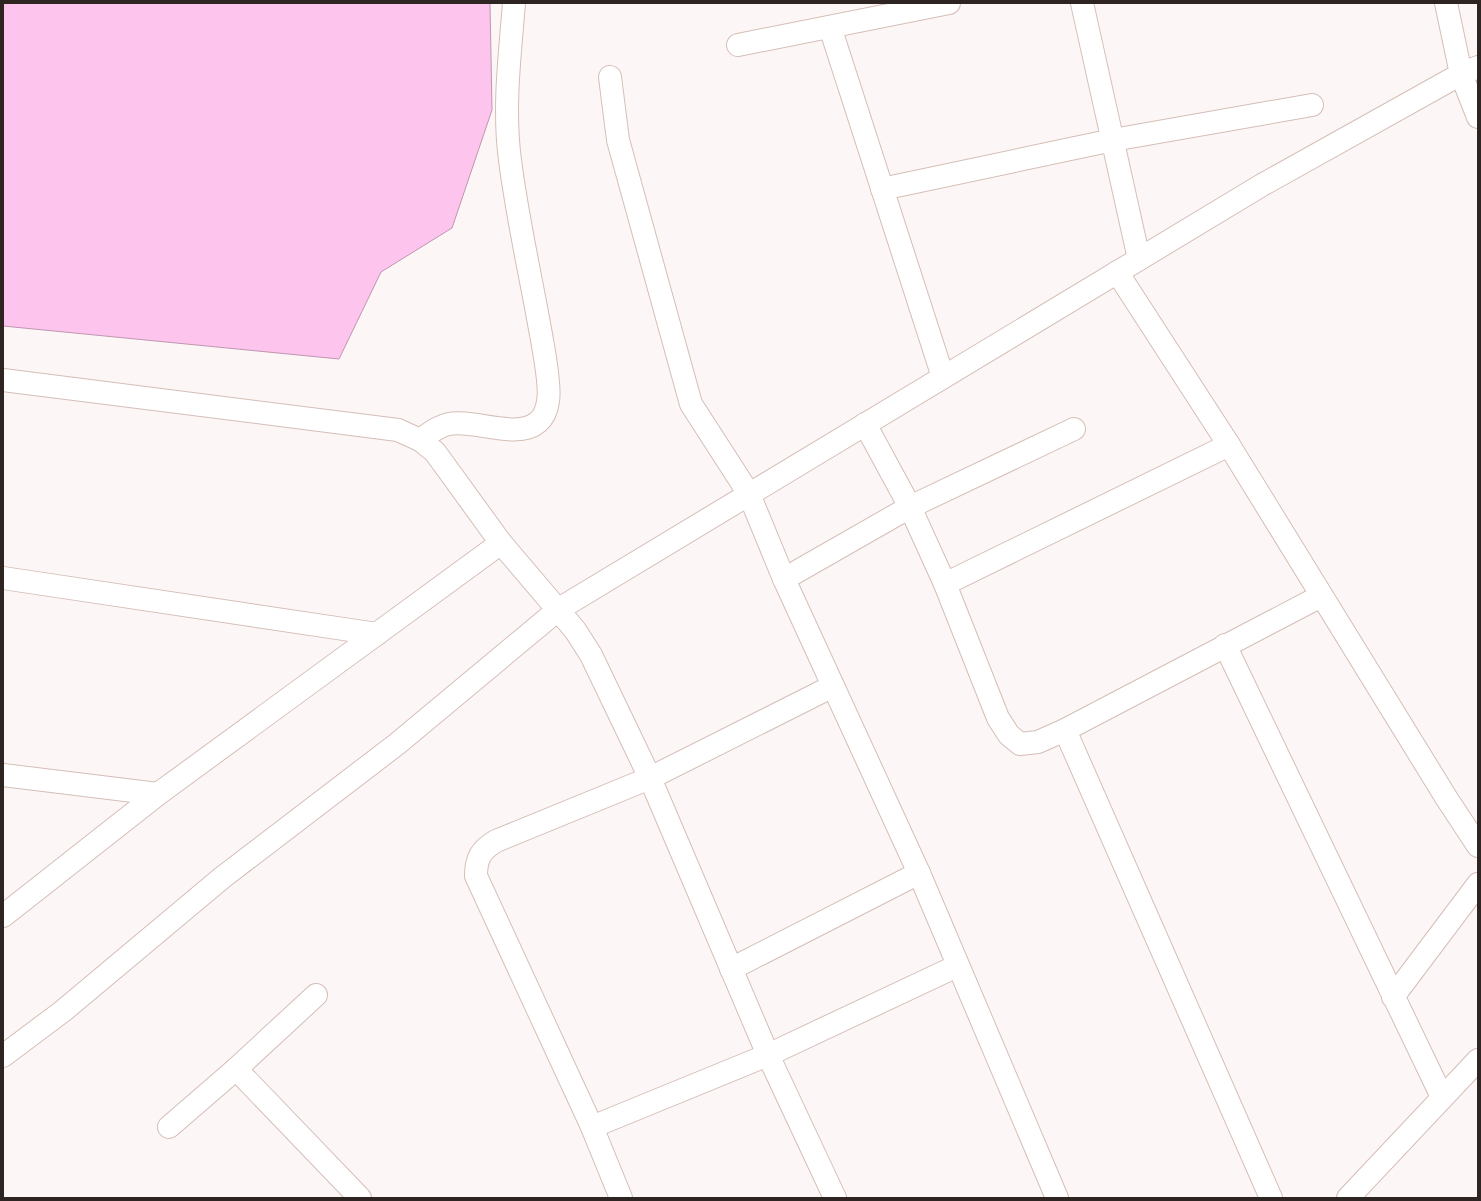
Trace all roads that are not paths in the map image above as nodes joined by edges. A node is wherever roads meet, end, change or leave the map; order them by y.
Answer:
1 (514, 3) edge
2 (950, 3) edge
3 (1082, 3) edge
4 (1446, 3) edge
5 (830, 26) junction
6 (738, 45) dead end
7 (1469, 70) edge
8 (610, 77) dead end
9 (1312, 105) dead end
10 (1478, 117) edge
11 (1113, 140) junction
12 (882, 189) junction
13 (1139, 258) junction
14 (1117, 272) junction
15 (943, 377) junction
16 (3, 380) edge
17 (865, 424) junction
18 (1074, 430) dead end
19 (420, 440) junction
20 (1229, 445) junction
21 (749, 494) junction
22 (910, 507) junction
23 (501, 543) junction
24 (3, 578) edge
25 (784, 579) junction
26 (945, 584) junction
27 (1321, 596) junction
28 (559, 609) junction
29 (377, 634) junction
30 (1226, 645) junction
31 (833, 686) junction
32 (1065, 730) junction
33 (3, 775) edge
34 (650, 778) junction
35 (158, 794) junction
36 (1478, 846) edge
37 (918, 873) junction
38 (1478, 884) edge
39 (3, 916) edge
40 (957, 966) junction
41 (730, 969) junction
42 (316, 995) dead end
43 (1393, 996) junction
44 (768, 1055) junction
45 (3, 1056) edge
46 (1478, 1060) edge
47 (236, 1069) junction
48 (1442, 1097) junction
49 (592, 1126) junction
50 (169, 1127) dead end
51 (360, 1198) edge
52 (621, 1198) edge
53 (835, 1198) edge
54 (1057, 1198) edge
55 (1271, 1198) edge
56 (1348, 1198) edge

1 - 19 street
2 - 5 street
3 - 11 street
4 - 7 street
5 - 6 street
5 - 12 street
7 - 10 street
7 - 13 street
8 - 21 street
9 - 11 street
11 - 12 street
11 - 13 street
12 - 15 street
13 - 14 street
14 - 15 street
14 - 20 street
15 - 17 street
16 - 19 street
17 - 21 street
17 - 22 street
18 - 22 street
19 - 23 street
20 - 26 street
20 - 27 street
21 - 25 street
21 - 28 street
22 - 25 street
22 - 26 street
23 - 28 street
23 - 29 street
24 - 29 street
25 - 31 street
26 - 32 street
27 - 30 street
27 - 36 street
28 - 34 street
28 - 45 street
29 - 35 street
30 - 32 street
30 - 43 street
31 - 34 street
31 - 37 street
32 - 55 street
33 - 35 street
34 - 41 street
34 - 49 street
35 - 39 street
37 - 40 street
37 - 41 street
38 - 43 street
40 - 44 street
40 - 54 street
41 - 44 street
42 - 47 street
43 - 48 street
44 - 49 street
44 - 53 street
46 - 48 street
47 - 50 street
47 - 51 street
48 - 56 street
49 - 52 street

